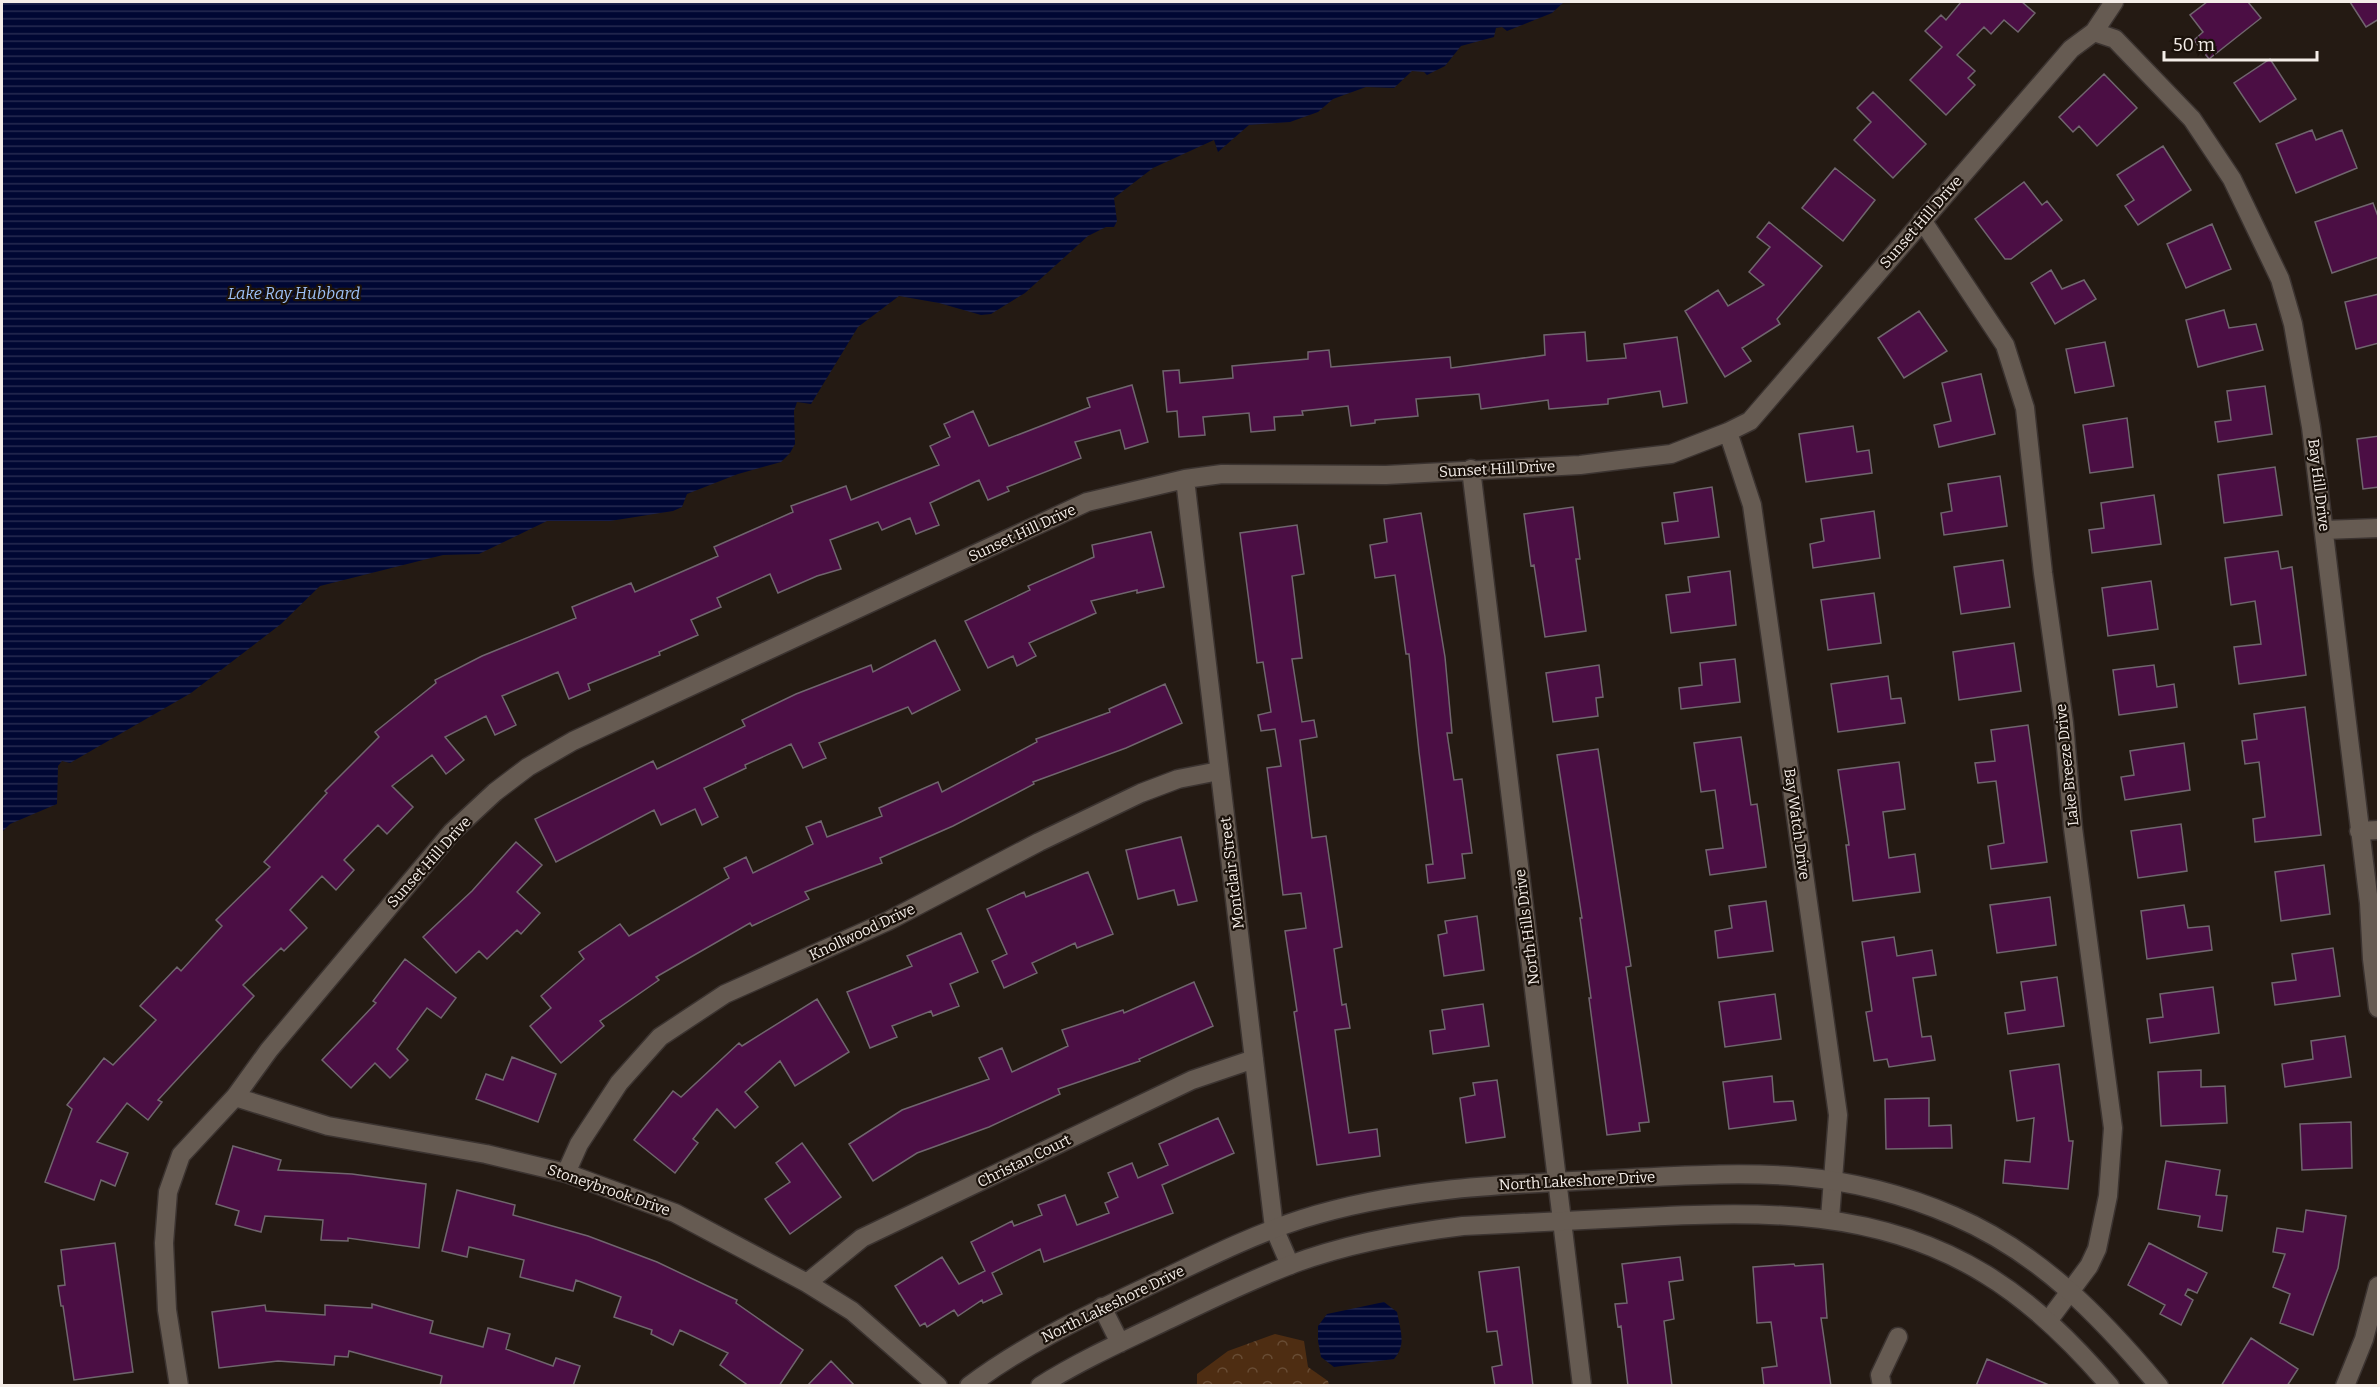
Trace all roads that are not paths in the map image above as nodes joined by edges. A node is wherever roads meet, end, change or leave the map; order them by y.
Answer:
1 (2114, 2) edge
2 (2094, 32) junction
3 (1922, 220) junction
4 (1728, 432) junction
5 (1471, 469) junction
6 (1185, 478) junction
7 (2379, 528) edge
8 (2324, 530) junction
9 (1220, 771) junction
10 (2379, 830) edge
11 (2359, 831) junction
12 (2379, 1008) edge
13 (1254, 1059) junction
14 (235, 1097) junction
15 (566, 1173) junction
16 (1834, 1180) junction
17 (1557, 1182) junction
18 (1830, 1218) junction
19 (1560, 1221) junction
20 (1274, 1228) junction
21 (1290, 1265) junction
22 (807, 1283) junction
23 (2379, 1287) edge
24 (2072, 1291) junction
25 (1102, 1308) junction
26 (2048, 1321) junction
27 (1898, 1337) dead end
28 (1120, 1342) junction
29 (2352, 1383) edge
30 (179, 1386) edge
31 (938, 1386) edge
32 (969, 1386) edge
33 (1040, 1386) edge
34 (1582, 1386) edge
35 (1882, 1386) edge
36 (2110, 1386) edge
37 (2159, 1386) edge

1 - 2 street, Sunset Hill Drive
2 - 3 street, Sunset Hill Drive
2 - 8 street, Bay Hill Drive
3 - 4 street, Sunset Hill Drive
3 - 24 street, Lake Breeze Drive
4 - 5 street, Sunset Hill Drive
4 - 16 street, Bay Watch Drive
5 - 6 street, Sunset Hill Drive
5 - 17 street, North Hills Drive
6 - 9 street, Montclair Street
6 - 14 street, Sunset Hill Drive
7 - 8 street
8 - 11 street, Bay Hill Drive
9 - 13 street, Montclair Street
9 - 15 street, Knollwood Drive
10 - 11 street
11 - 12 street, Bay Hill Drive
13 - 20 street, Montclair Street
13 - 22 street, Christan Court
14 - 15 street, Stoneybrook Drive
14 - 30 street, Sunset Hill Drive
15 - 22 street, Stoneybrook Drive
16 - 17 street, North Lakeshore Drive
16 - 18 street, Bay Watch Drive
16 - 24 street, North Lakeshore Drive
17 - 19 street, North Hills Drive
17 - 20 street, North Lakeshore Drive
18 - 19 street
18 - 26 street
19 - 21 street
19 - 34 street, North Hills Drive
20 - 21 street, Montclair Street
20 - 25 street, North Lakeshore Drive
21 - 28 street
22 - 31 street, Stoneybrook Drive
23 - 29 street
24 - 26 street, Lake Breeze Drive
24 - 37 street, North Lakeshore Drive
25 - 28 street
25 - 32 street, North Lakeshore Drive
26 - 36 street
27 - 35 street
28 - 33 street

